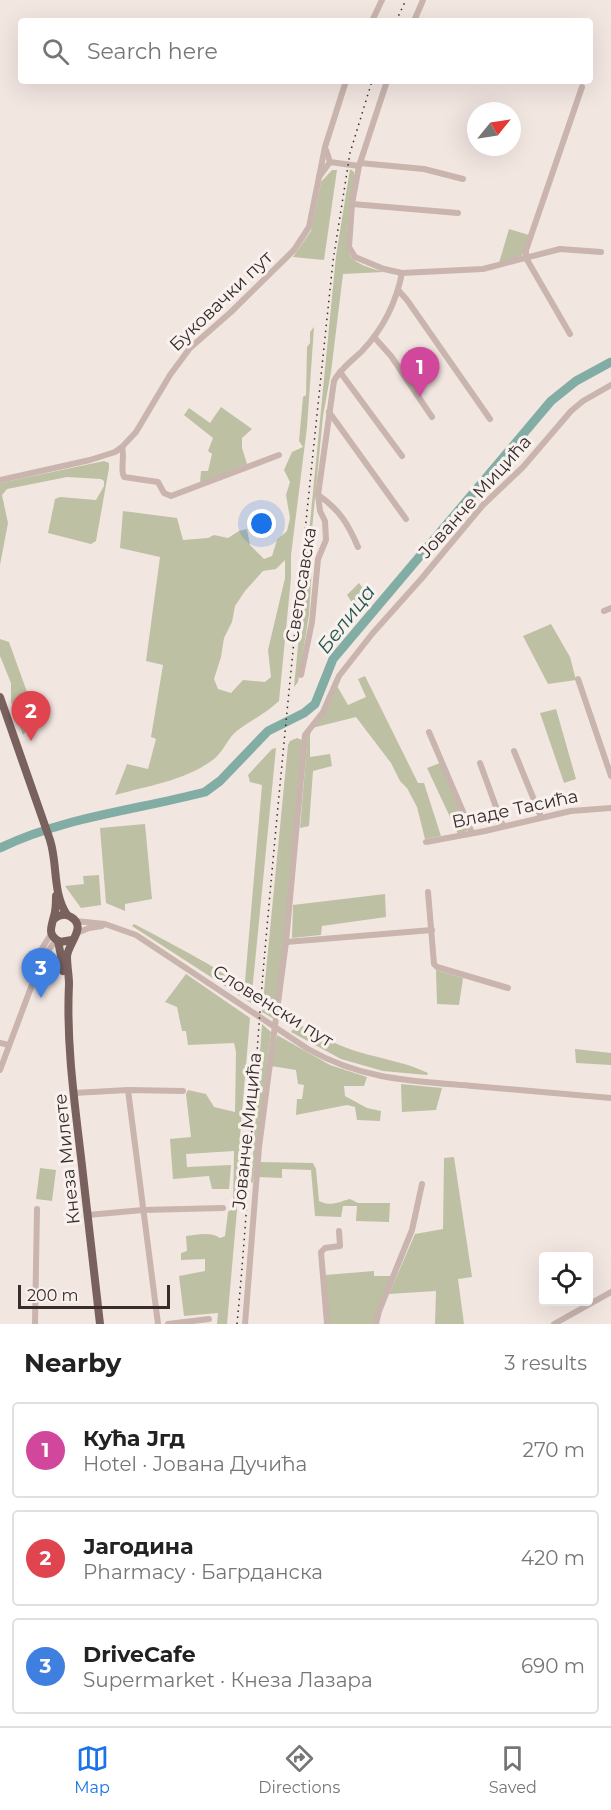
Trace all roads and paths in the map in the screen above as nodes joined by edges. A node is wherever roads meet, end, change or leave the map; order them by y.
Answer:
1 (382, 0) edge
2 (423, 0) edge
3 (373, 18) edge
4 (415, 18) edge
5 (345, 84) edge
6 (386, 84) edge
7 (582, 87) dead end
8 (325, 147) junction
9 (330, 162) junction
10 (360, 165) junction
11 (318, 177) junction
12 (463, 179) dead end
13 (352, 204) junction
14 (458, 213) dead end
15 (602, 252) dead end
16 (526, 258) junction
17 (402, 273) junction
18 (399, 291) junction
19 (570, 334) dead end
20 (374, 337) junction
21 (340, 372) junction
22 (611, 386) edge
23 (329, 412) junction
24 (432, 417) dead end
25 (490, 419) dead end
26 (122, 447) junction
27 (279, 455) dead end
28 (402, 456) dead end
29 (0, 480) edge
30 (318, 495) junction
31 (406, 519) dead end
32 (358, 547) dead end
33 (301, 675) dead end
34 (578, 679) dead end
35 (0, 697) edge
36 (429, 732) dead end
37 (514, 751) dead end
38 (480, 763) dead end
39 (611, 776) edge
40 (611, 808) edge
41 (541, 817) junction
42 (503, 826) junction
43 (472, 833) junction
44 (426, 842) dead end
45 (56, 888) junction
46 (428, 892) dead end
47 (67, 915) junction
48 (54, 919) junction
49 (75, 921) junction
50 (109, 925) junction
51 (432, 930) junction
52 (75, 937) junction
53 (55, 939) junction
54 (286, 942) junction
55 (40, 965) junction
56 (64, 973) junction
57 (36, 974) junction
58 (508, 988) dead end
59 (68, 991) junction
60 (0, 1043) edge
61 (9, 1045) junction
62 (0, 1070) edge
63 (128, 1090) junction
64 (183, 1091) dead end
65 (74, 1093) junction
66 (611, 1098) edge
67 (422, 1184) dead end
68 (224, 1208) dead end
69 (37, 1209) dead end
70 (142, 1210) junction
71 (88, 1215) junction
72 (339, 1231) dead end
73 (611, 1292) edge
74 (209, 1319) dead end
75 (35, 1324) edge
76 (100, 1324) edge
77 (158, 1324) edge
78 (168, 1324) edge
79 (245, 1324) edge
80 (327, 1324) edge
81 (376, 1324) edge
82 (554, 1324) edge

1 - 3 street
2 - 4 street
5 - 8 street, Буковачки пут
6 - 10 street
7 - 16 street
8 - 9 street
8 - 11 street, Буковачки пут
9 - 10 street
9 - 11 street
10 - 12 street
10 - 13 street
11 - 26 street, Буковачки пут
13 - 14 street
13 - 17 street
15 - 16 street
16 - 17 street
16 - 19 street
17 - 18 street, Светосавска
18 - 20 street, Светосавска
18 - 25 street
20 - 21 street, Светосавска
20 - 24 street
21 - 23 street, Светосавска
21 - 28 street
22 - 54 street, Јованче Мицића
23 - 30 street, Светосавска
23 - 31 street
26 - 27 street
26 - 29 street, Буковачки пут
30 - 32 street
30 - 33 street, Светосавска
34 - 39 street
35 - 45 main road
36 - 43 street
37 - 41 street
38 - 42 street
40 - 41 street, Владе Тасића
41 - 42 street, Владе Тасића
42 - 43 street, Владе Тасића
43 - 44 street, Владе Тасића
45 - 47 main road
45 - 48 main road
46 - 51 street
47 - 48 main road
47 - 49 main road
48 - 53 main road
49 - 50 street, Словенски пут
49 - 52 main road
50 - 52 street
50 - 66 street, Словенски пут
51 - 54 street
51 - 58 street
52 - 53 main road
52 - 59 main road, Кнеза Милете
53 - 55 street
53 - 56 main road, Кнеза Милете
53 - 57 street
54 - 79 street, Јованче Мицића
55 - 56 main road
55 - 57 street
56 - 59 main road, Кнеза Милете
57 - 61 street
59 - 65 main road, Кнеза Милете
60 - 61 street
61 - 62 street
63 - 64 street
63 - 65 street
63 - 70 street
65 - 71 main road, Кнеза Милете
67 - 81 street
68 - 70 street
69 - 75 street
70 - 71 street
70 - 77 street
71 - 76 main road, Кнеза Милете
72 - 80 street
73 - 82 street
74 - 78 street

